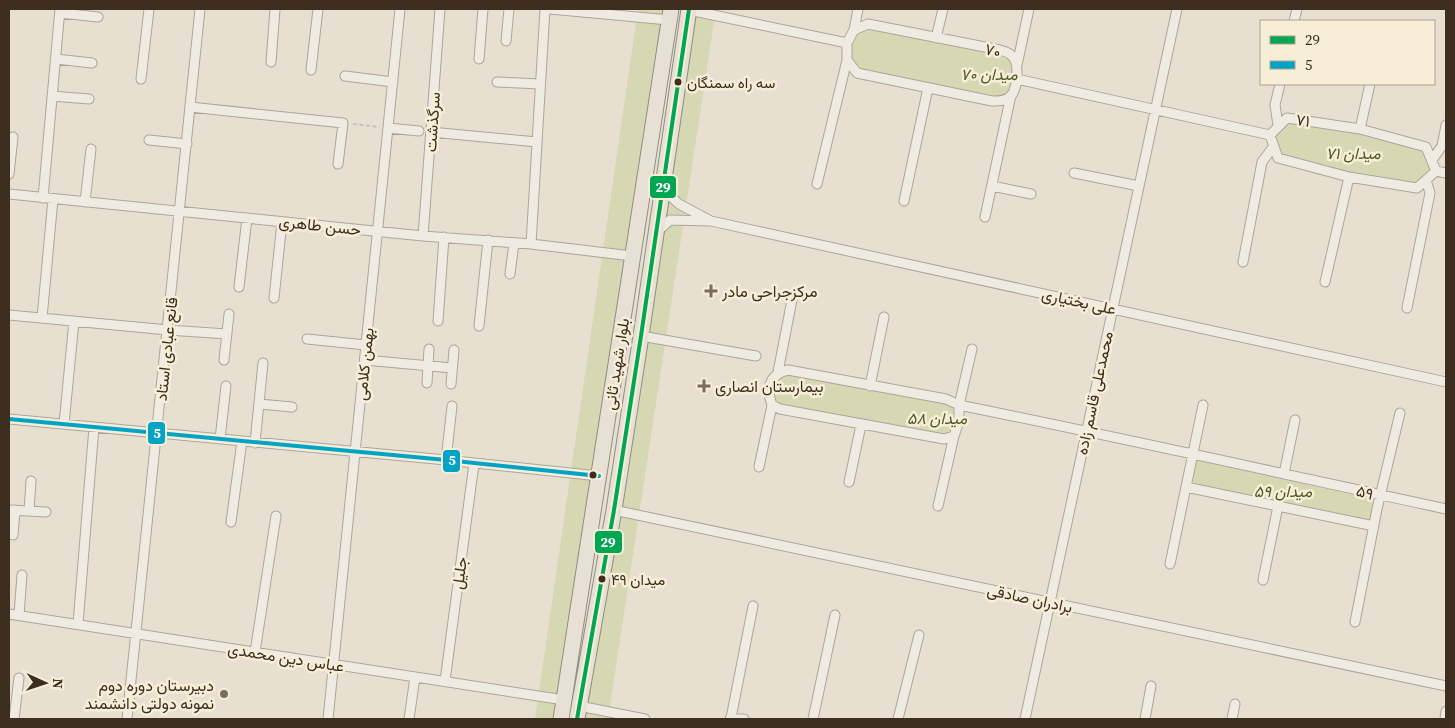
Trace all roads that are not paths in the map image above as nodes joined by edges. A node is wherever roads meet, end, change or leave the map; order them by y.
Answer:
1 (149, 9) edge
2 (200, 9) edge
3 (275, 9) edge
4 (318, 9) edge
5 (400, 9) edge
6 (440, 9) edge
7 (483, 9) edge
8 (509, 9) edge
9 (545, 9) edge
10 (550, 9) edge
11 (563, 9) edge
12 (689, 9) edge
13 (858, 9) edge
14 (943, 9) edge
15 (1029, 9) edge
16 (1177, 9) edge
17 (60, 11) edge
18 (670, 14) edge
19 (98, 17) dead end
20 (854, 30) junction
21 (936, 38) junction
22 (506, 41) dead end
23 (847, 43) junction
24 (56, 59) junction
25 (478, 59) dead end
26 (847, 60) junction
27 (271, 62) dead end
28 (92, 63) dead end
29 (1017, 65) junction
30 (311, 70) dead end
31 (345, 76) dead end
32 (141, 78) dead end
33 (1017, 79) junction
34 (393, 82) junction
35 (497, 82) dead end
36 (540, 84) junction
37 (1280, 85) edge
38 (1370, 85) edge
39 (928, 88) junction
40 (1012, 95) junction
41 (52, 96) junction
42 (89, 99) dead end
43 (190, 107) junction
44 (1155, 110) junction
45 (1446, 124) edge
46 (1278, 125) junction
47 (388, 128) junction
48 (1360, 129) junction
49 (419, 131) dead end
50 (431, 132) junction
51 (1270, 135) junction
52 (13, 137) dead end
53 (148, 140) dead end
54 (537, 142) junction
55 (187, 144) junction
56 (1274, 146) junction
57 (91, 149) dead end
58 (1432, 160) junction
59 (338, 164) dead end
60 (1436, 171) junction
61 (1074, 173) dead end
62 (1446, 173) edge
63 (9, 174) edge
64 (1349, 177) junction
65 (1426, 180) junction
66 (817, 184) dead end
67 (992, 186) junction
68 (1139, 186) junction
69 (662, 189) junction
70 (9, 194) edge
71 (1031, 194) dead end
72 (43, 198) junction
73 (53, 199) junction
74 (904, 201) dead end
75 (85, 202) junction
76 (180, 211) junction
77 (985, 217) dead end
78 (247, 218) junction
79 (711, 221) junction
80 (282, 222) junction
81 (378, 231) junction
82 (656, 233) junction
83 (423, 236) junction
84 (444, 237) junction
85 (488, 240) junction
86 (514, 242) junction
87 (530, 244) junction
88 (632, 256) junction
89 (652, 259) junction
90 (1243, 262) dead end
91 (510, 274) dead end
92 (1325, 282) dead end
93 (239, 287) dead end
94 (274, 298) dead end
95 (792, 300) dead end
96 (1408, 308) dead end
97 (1113, 309) junction
98 (230, 314) dead end
99 (9, 315) edge
100 (884, 317) dead end
101 (42, 318) junction
102 (74, 321) junction
103 (438, 321) dead end
104 (479, 326) dead end
105 (168, 330) junction
106 (227, 334) junction
107 (641, 336) junction
108 (307, 339) dead end
109 (366, 345) junction
110 (430, 349) dead end
111 (972, 349) dead end
112 (454, 350) dead end
113 (756, 356) dead end
114 (224, 360) dead end
115 (365, 360) junction
116 (263, 363) dead end
117 (429, 366) junction
118 (452, 368) junction
119 (778, 372) junction
120 (1446, 382) edge
121 (427, 383) dead end
122 (451, 384) dead end
123 (226, 386) dead end
124 (870, 386) junction
125 (259, 404) junction
126 (772, 405) junction
127 (959, 405) junction
128 (1203, 405) dead end
129 (452, 406) dead end
130 (292, 407) dead end
131 (1400, 413) dead end
132 (9, 419) edge
133 (1295, 420) dead end
134 (64, 424) junction
135 (861, 425) junction
136 (94, 427) junction
137 (1086, 431) junction
138 (157, 433) junction
139 (954, 436) junction
140 (220, 439) junction
141 (242, 442) junction
142 (255, 443) junction
143 (356, 452) junction
144 (1193, 455) junction
145 (446, 460) junction
146 (474, 464) junction
147 (759, 467) dead end
148 (1284, 474) junction
149 (599, 476) junction
150 (30, 481) dead end
151 (849, 482) dead end
152 (1186, 487) junction
153 (1380, 495) junction
154 (938, 506) dead end
155 (1278, 506) junction
156 (1446, 508) edge
157 (12, 510) edge
158 (614, 510) junction
159 (29, 511) junction
160 (46, 512) dead end
161 (276, 516) dead end
162 (231, 522) dead end
163 (1374, 526) junction
164 (13, 535) dead end
165 (1170, 564) dead end
166 (22, 575) dead end
167 (1263, 580) dead end
168 (1050, 602) junction
169 (753, 606) dead end
170 (9, 614) edge
171 (19, 615) junction
172 (835, 615) dead end
173 (1355, 622) dead end
174 (78, 624) junction
175 (137, 634) junction
176 (918, 635) dead end
177 (255, 652) junction
178 (334, 664) junction
179 (415, 677) junction
180 (19, 678) dead end
181 (444, 682) junction
182 (1151, 686) dead end
183 (1446, 686) edge
184 (564, 700) junction
185 (1235, 704) dead end
186 (1446, 711) edge
187 (578, 712) edge
188 (14, 719) edge
189 (127, 719) edge
190 (328, 719) edge
191 (409, 719) edge
192 (561, 719) edge
193 (645, 719) edge
194 (731, 719) edge
195 (744, 719) edge
196 (813, 719) edge
197 (898, 719) edge
198 (1025, 719) edge
199 (1145, 719) edge
200 (1232, 719) edge
201 (1444, 719) edge

1 - 32 street
2 - 43 street, قانع عبادی استاد
3 - 27 street
4 - 30 street
5 - 34 street, بهمن کلامی
6 - 50 street, سرگذشت
7 - 25 street
8 - 22 street
9 - 36 street
10 - 11 street
11 - 18 street
12 - 23 street
12 - 69 main road, بلوار شهید ثانی
13 - 20 street
14 - 21 street
15 - 29 street
16 - 44 street, محمدعلی قاسم زاده
17 - 19 street
17 - 24 street
18 - 88 main road, بلوار شهید ثانی
20 - 21 street, ۷۰
20 - 23 street
21 - 29 street, ۷۰
23 - 26 street
24 - 28 street
24 - 41 street
26 - 39 street
26 - 66 street
29 - 33 street, ۷۰
31 - 34 street
33 - 40 street, ۷۰
33 - 44 street
34 - 47 street, بهمن کلامی
35 - 36 street
36 - 54 street
37 - 46 street
38 - 48 street
39 - 40 street
39 - 74 street
40 - 67 street, ۷۰
41 - 42 street
41 - 72 street
43 - 55 street, قانع عبادی استاد
43 - 59 street
44 - 51 street
44 - 68 street, محمدعلی قاسم زاده
45 - 58 street
46 - 48 street, ۷۱
46 - 51 street, ۷۱
47 - 49 street
47 - 81 street, بهمن کلامی
48 - 58 street, ۷۱
50 - 54 street
50 - 83 street, سرگذشت
51 - 56 street
52 - 63 street
53 - 55 street
54 - 87 street
55 - 76 street, قانع عبادی استاد
56 - 64 street
56 - 90 street
57 - 75 street
58 - 60 street, ۷۱
60 - 62 street
60 - 65 street
61 - 68 street
64 - 65 street
64 - 92 street
65 - 96 street
67 - 71 street
67 - 77 street, ۷۰
68 - 97 street, محمدعلی قاسم زاده
69 - 79 street
69 - 82 main road, بلوار شهید ثانی
70 - 72 street, حسن طاهری
72 - 73 street, حسن طاهری
73 - 75 street, حسن طاهری
73 - 101 street
75 - 76 street, حسن طاهری
76 - 78 street, حسن طاهری
76 - 105 street, قانع عبادی استاد
78 - 80 street, حسن طاهری
78 - 93 street
79 - 82 street
79 - 97 street, علی بختیاری
80 - 81 street, حسن طاهری
80 - 94 street
81 - 83 street, حسن طاهری
81 - 109 street, بهمن کلامی
82 - 89 main road, بلوار شهید ثانی
83 - 84 street, حسن طاهری
84 - 85 street, حسن طاهری
84 - 103 street
85 - 86 street, حسن طاهری
85 - 104 street
86 - 87 street, حسن طاهری
86 - 91 street
87 - 88 street, حسن طاهری
88 - 89 main road
88 - 149 main road, بلوار شهید ثانی
89 - 107 main road, بلوار شهید ثانی
95 - 119 street
97 - 120 street, علی بختیاری
97 - 137 street, محمدعلی قاسم زاده
98 - 106 street
99 - 101 street
100 - 124 street
101 - 102 street
102 - 105 street
102 - 134 street
105 - 106 street
105 - 138 street, قانع عبادی استاد
106 - 114 street
107 - 113 street
107 - 158 main road, بلوار شهید ثانی
108 - 109 street
109 - 115 street, بهمن کلامی
110 - 117 street
111 - 127 street
112 - 118 street
115 - 117 street
115 - 143 street, بهمن کلامی
116 - 125 street
117 - 118 street
117 - 121 street
118 - 122 street
119 - 124 street
119 - 126 street
123 - 140 street
124 - 127 street
125 - 130 street
125 - 142 street
126 - 135 street
126 - 147 street
127 - 137 street, ۵۹
127 - 139 street
128 - 144 street
129 - 145 street
131 - 153 street
132 - 134 street
133 - 148 street
134 - 136 street
135 - 139 street
135 - 151 street
136 - 138 street
136 - 174 street
137 - 144 street, ۵۹
137 - 168 street, محمدعلی قاسم زاده
138 - 140 street
138 - 175 street, قانع عبادی استاد
139 - 154 street
140 - 141 street
141 - 142 street
141 - 162 street
142 - 143 street
143 - 145 street
143 - 178 street, بهمن کلامی
144 - 148 street, ۵۹
144 - 152 street
145 - 146 street
146 - 149 street
146 - 181 street, جلیل
148 - 153 street, ۵۹
149 - 184 main road, بلوار شهید ثانی
150 - 159 street
152 - 155 street, ۵۹
152 - 165 street
153 - 156 street
153 - 163 street, ۵۹
155 - 163 street, ۵۹
155 - 167 street
157 - 159 street
157 - 164 street
158 - 168 street, برادران صادقی
158 - 187 main road, بلوار شهید ثانی
159 - 160 street
161 - 177 street
163 - 173 street
166 - 171 street
168 - 183 street, برادران صادقی
168 - 198 street, محمدعلی قاسم زاده
169 - 194 street
170 - 171 street, عباس دین محمدی
171 - 174 street, عباس دین محمدی
172 - 196 street
174 - 175 street, عباس دین محمدی
175 - 177 street, عباس دین محمدی
175 - 189 street, قانع عبادی استاد
176 - 197 street
177 - 178 street, عباس دین محمدی
178 - 179 street, عباس دین محمدی
178 - 190 street, بهمن کلامی
179 - 181 street, عباس دین محمدی
179 - 191 street
180 - 188 street
181 - 184 street, عباس دین محمدی
182 - 199 street
184 - 192 main road, بلوار شهید ثانی
185 - 200 street
186 - 201 street
187 - 193 street
194 - 195 street

